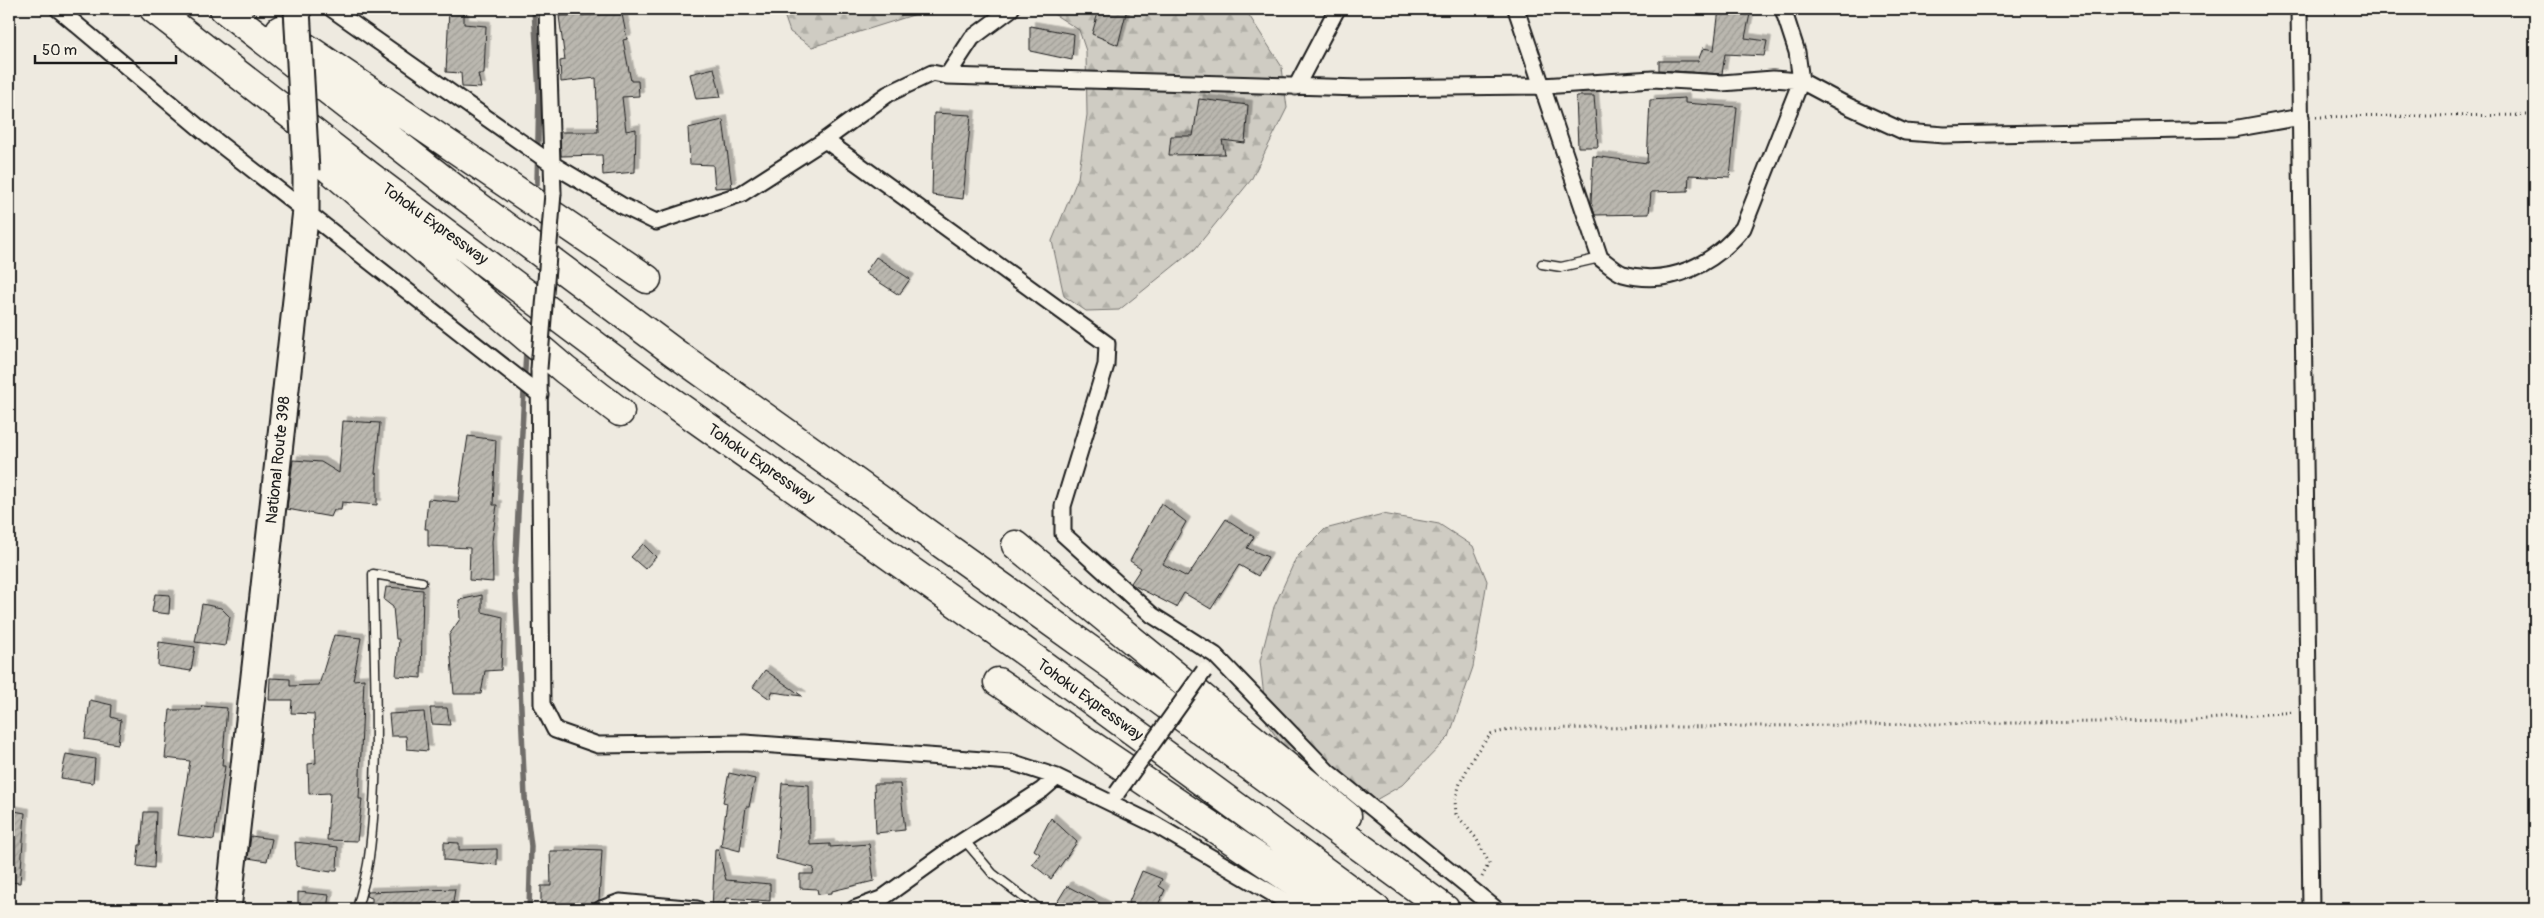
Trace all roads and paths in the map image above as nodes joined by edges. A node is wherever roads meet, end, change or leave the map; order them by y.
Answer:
1 (58, 9) edge
2 (153, 9) edge
3 (224, 9) edge
4 (248, 9) edge
5 (297, 9) edge
6 (332, 9) edge
7 (547, 9) edge
8 (1011, 9) edge
9 (1337, 9) edge
10 (1516, 9) edge
11 (1783, 9) edge
12 (2299, 9) edge
13 (947, 76) junction
14 (1801, 81) junction
15 (1542, 86) junction
16 (1296, 87) junction
17 (2535, 115) edge
18 (2301, 117) junction
19 (824, 140) junction
20 (549, 162) junction
21 (306, 210) junction
22 (1600, 258) junction
23 (1542, 264) dead end
24 (647, 278) dead end
25 (540, 395) junction
26 (620, 412) dead end
27 (1016, 545) dead end
28 (422, 582) dead end
29 (1215, 655) junction
30 (998, 682) dead end
31 (2309, 711) junction
32 (1057, 777) junction
33 (1113, 798) junction
34 (965, 841) junction
35 (1464, 901) edge
36 (228, 909) edge
37 (357, 909) edge
38 (601, 909) edge
39 (697, 909) edge
40 (854, 909) edge
41 (1039, 909) edge
42 (1299, 909) edge
43 (1334, 909) edge
44 (1376, 909) edge
45 (1445, 909) edge
46 (1496, 909) edge
47 (2312, 909) edge

1 - 21 street
2 - 26 highway
2 - 44 highway, Tohoku Expressway
3 - 45 highway
4 - 24 highway
5 - 21 highway, National Route 398, bridge
6 - 20 street
7 - 20 street
8 - 13 street
9 - 16 street
10 - 15 street
11 - 14 street
12 - 18 street
13 - 16 street
13 - 19 street
14 - 15 street
14 - 18 street
14 - 22 street
15 - 16 street
15 - 22 street
17 - 18 path
18 - 31 street
19 - 20 street
19 - 29 street
20 - 25 street, bridge
21 - 25 street
21 - 36 highway, National Route 398
22 - 23 lane
25 - 32 street
27 - 35 highway
28 - 37 lane
29 - 33 street, bridge
29 - 35 street
30 - 43 highway
31 - 35 path
31 - 47 street
32 - 33 street
32 - 34 street
33 - 42 street
34 - 40 street
34 - 41 lane
35 - 46 street
38 - 39 street

